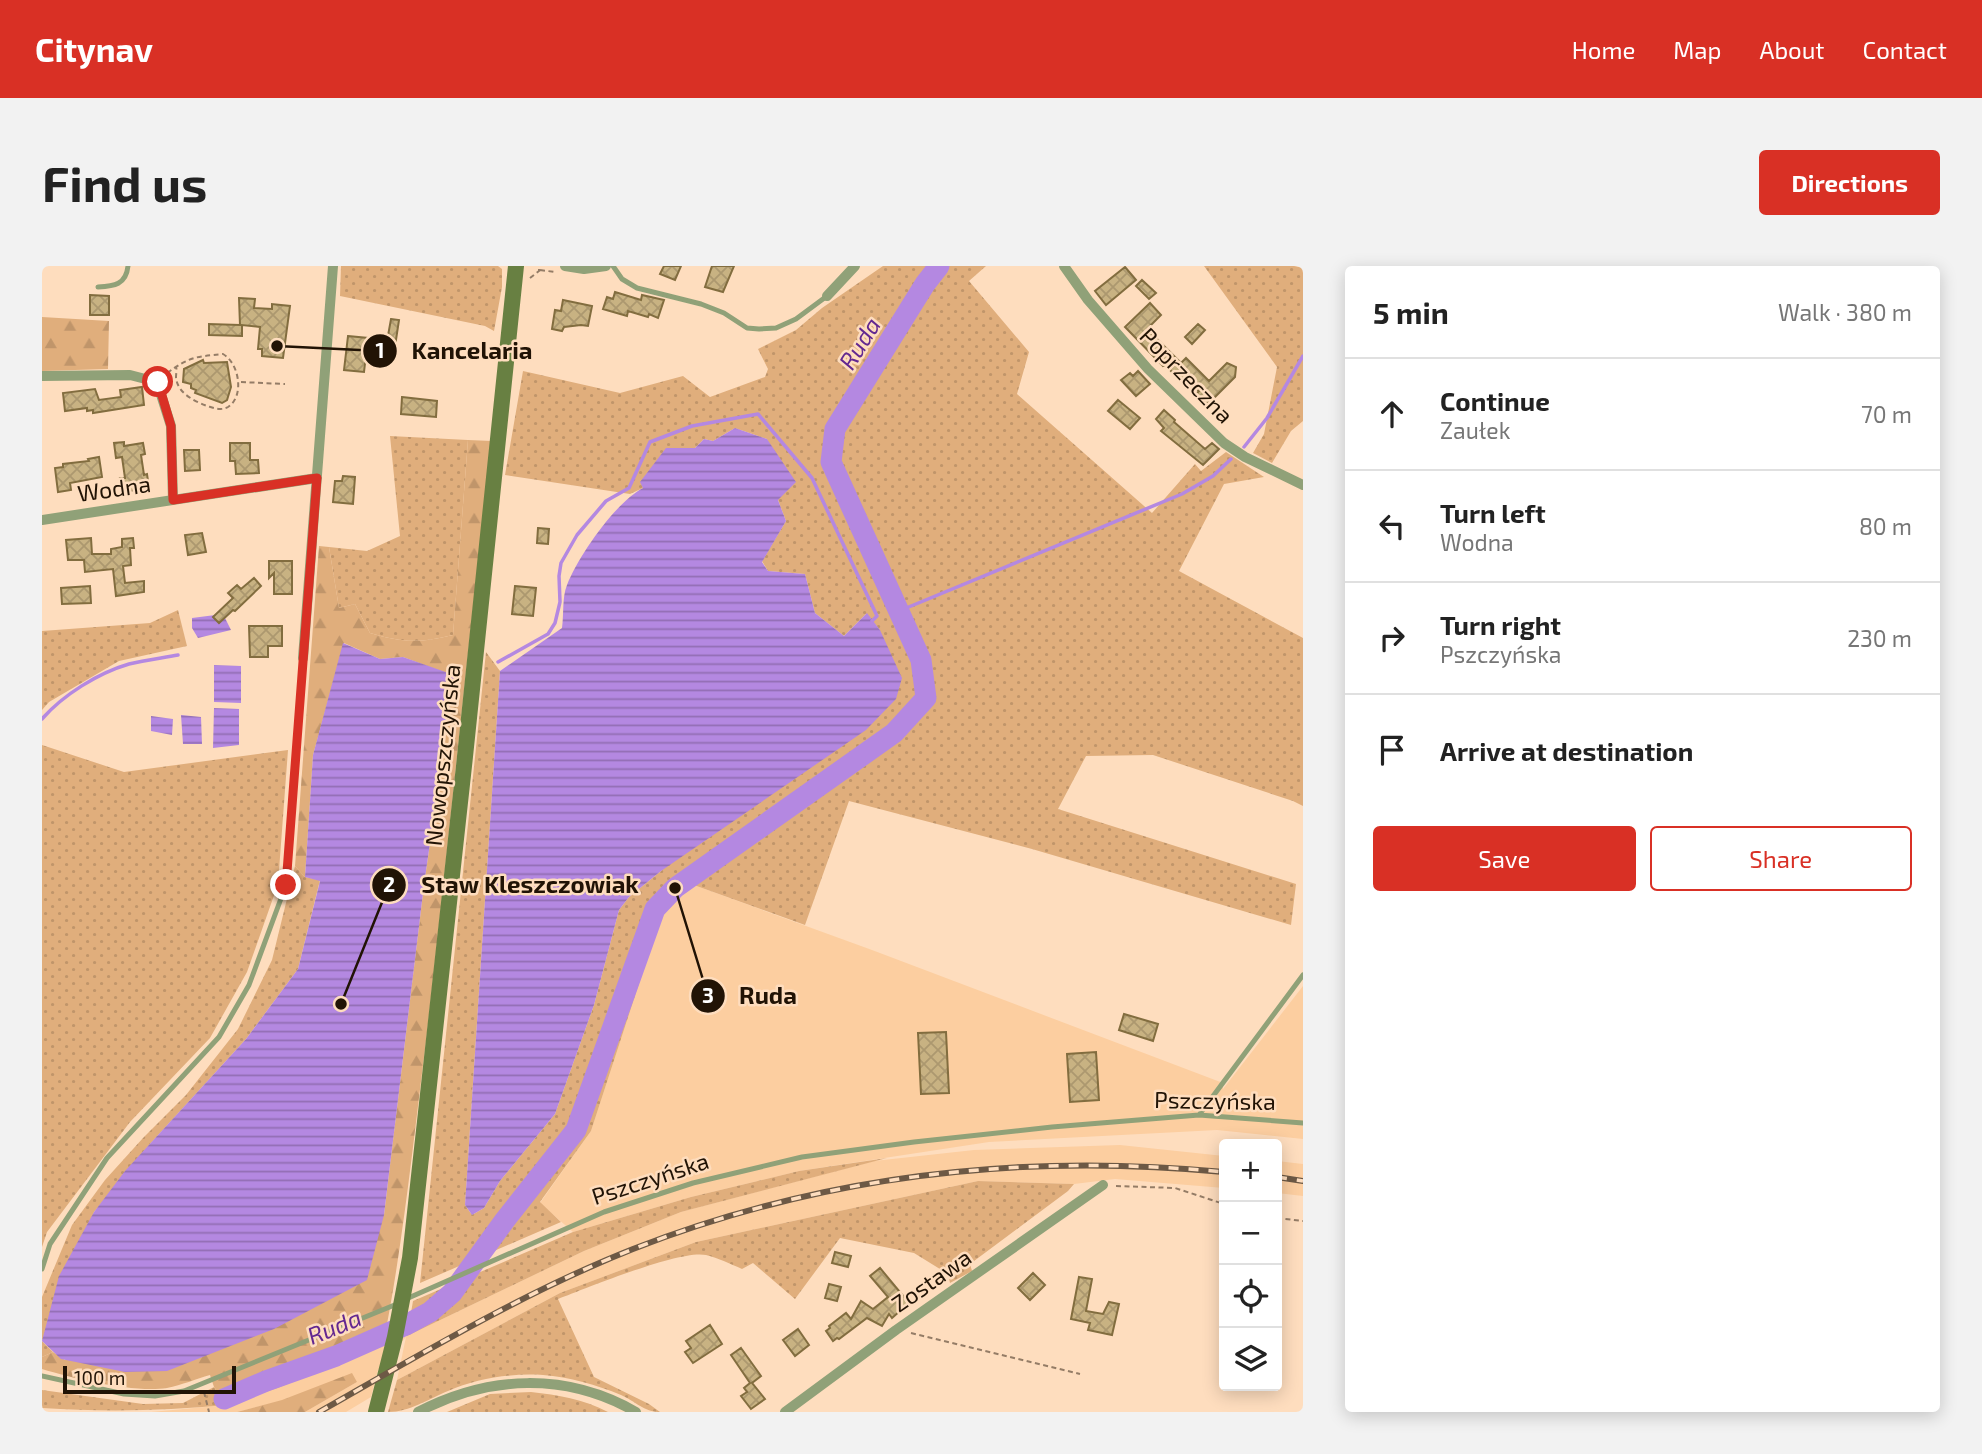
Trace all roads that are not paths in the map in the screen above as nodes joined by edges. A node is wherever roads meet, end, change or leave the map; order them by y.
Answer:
1 (128, 266) edge
2 (333, 266) edge
3 (516, 266) edge
4 (565, 266) edge
5 (606, 266) edge
6 (613, 266) edge
7 (855, 266) edge
8 (1063, 266) edge
9 (98, 287) dead end
10 (827, 296) joint
11 (42, 376) edge
12 (317, 478) junction
13 (1303, 485) edge
14 (173, 500) junction
15 (42, 520) edge
16 (303, 658) joint
17 (1303, 975) edge
18 (1199, 1115) junction
19 (1303, 1123) edge
20 (1103, 1185) road end
21 (42, 1269) edge
22 (42, 1376) edge
23 (376, 1412) edge
24 (418, 1412) edge
25 (636, 1412) edge
26 (785, 1412) edge

1 - 9 lane
2 - 12 street
3 - 23 main road, Nowopszczyńska
4 - 5 street
6 - 10 lane
7 - 10 street
8 - 13 street, Poprzeczna
11 - 14 street
12 - 14 street, Wodna
12 - 16 street
14 - 15 street, Wodna
16 - 21 lane
17 - 18 lane
18 - 19 lane, Pszczyńska
18 - 22 lane, Pszczyńska
20 - 26 street, Zostawa
24 - 25 street

